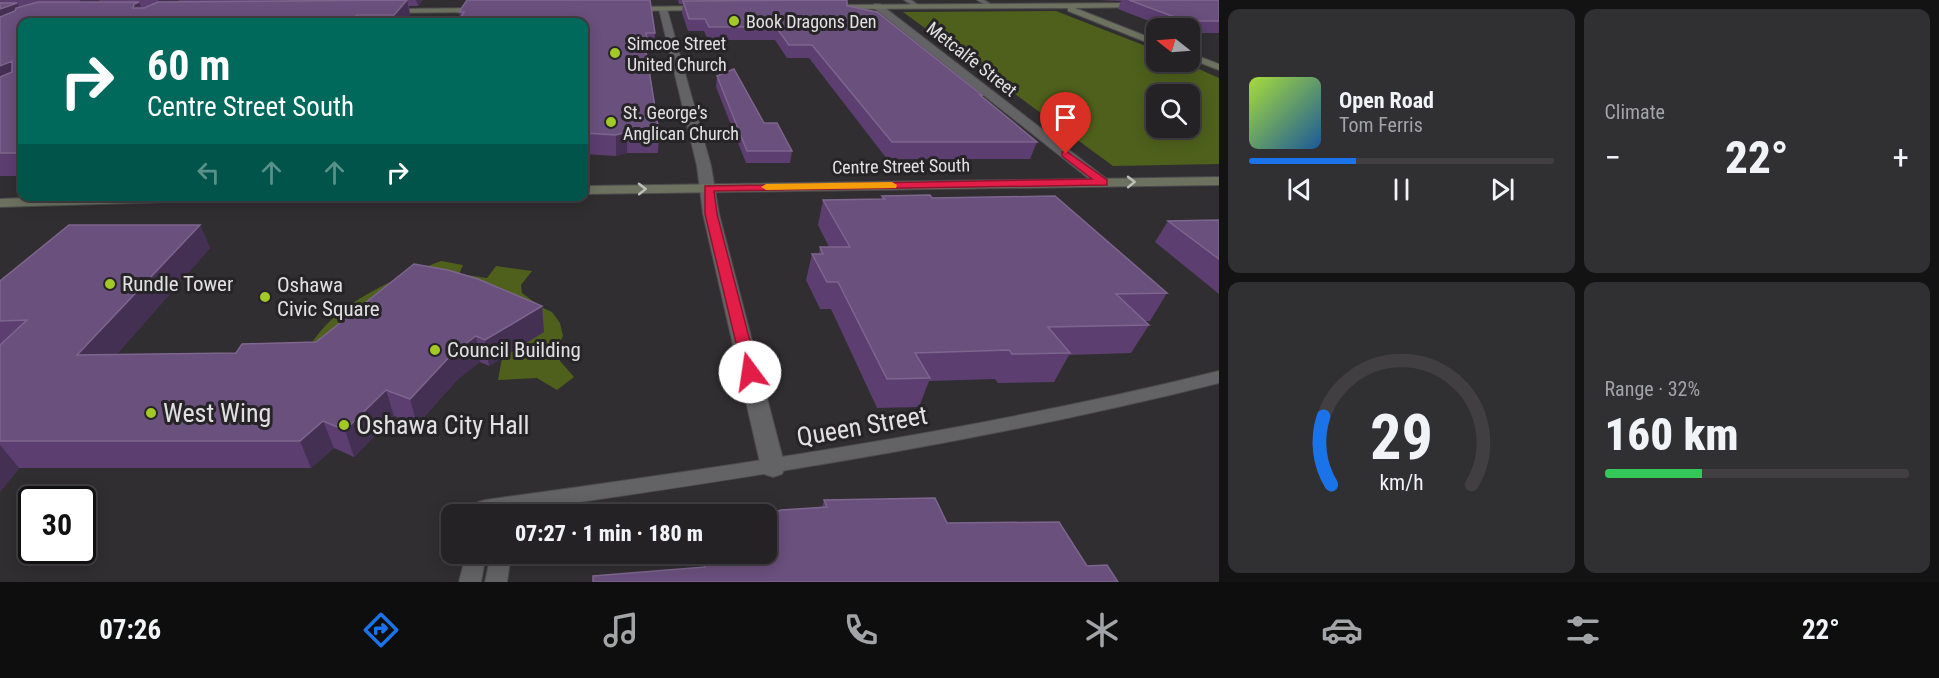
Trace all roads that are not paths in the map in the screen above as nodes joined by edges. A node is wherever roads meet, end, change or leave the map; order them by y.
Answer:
1 (447, 0) edge
2 (907, 0) edge
3 (980, 0) edge
4 (1050, 0) edge
5 (1062, 5) junction
6 (1149, 5) edge
7 (877, 6) junction
8 (917, 6) junction
9 (991, 6) junction
10 (815, 7) edge
11 (722, 8) edge
12 (615, 9) edge
13 (663, 9) junction
14 (438, 10) junction
15 (495, 10) edge
16 (373, 11) edge
17 (432, 18) edge
18 (1146, 39) edge
19 (1200, 60) edge
20 (1219, 67) edge
21 (1219, 181) edge
22 (1103, 183) junction
23 (708, 188) junction
24 (588, 190) edge
25 (39, 201) edge
26 (0, 202) edge
27 (1219, 377) edge
28 (773, 467) junction
29 (546, 504) edge
30 (474, 564) edge
31 (499, 564) edge
32 (470, 582) edge
33 (496, 582) edge

1 - 14 main road
2 - 8 lane
3 - 9 lane
4 - 5 main road
5 - 6 main road
5 - 9 main road
5 - 18 main road
7 - 8 main road
7 - 10 main road
7 - 22 street, Metcalfe Street
8 - 9 main road
11 - 13 main road
12 - 13 main road
13 - 23 street
14 - 15 main road
14 - 16 main road
14 - 17 main road
19 - 20 main road
22 -> 21 main road, Centre Street South
22 - 23 main road, Centre Street South
24 -> 23 main road, Centre Street South
23 - 28 street
25 - 26 main road
27 - 28 lane, Queen Street
28 - 29 lane, Queen Street
30 - 32 lane
31 - 33 lane

